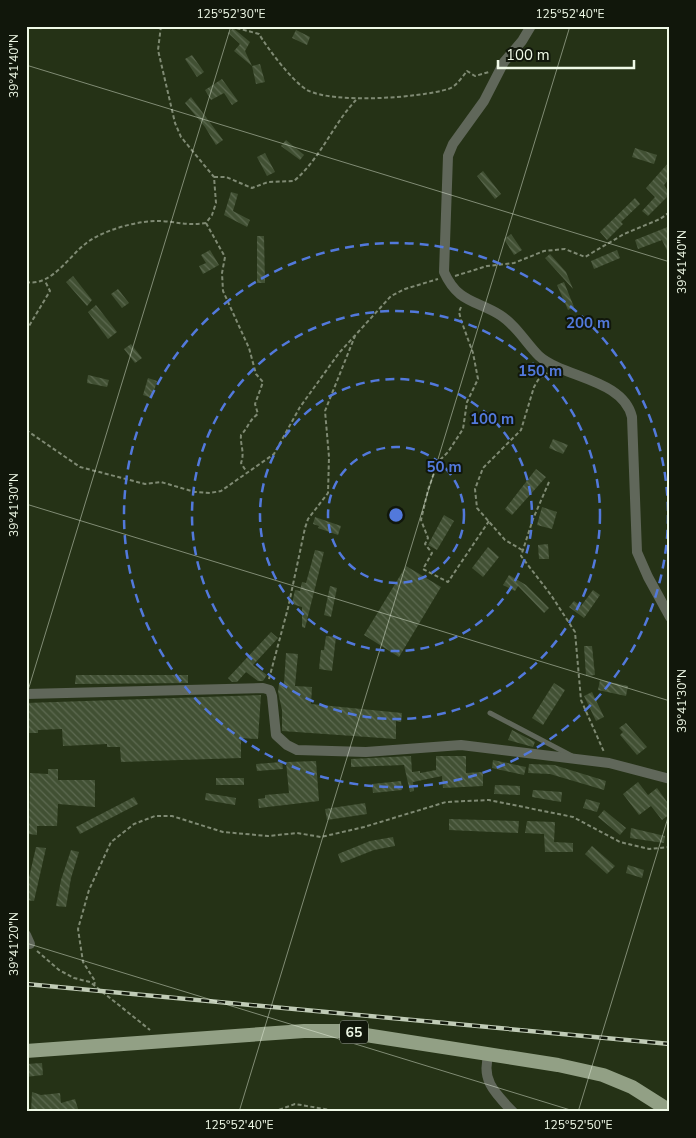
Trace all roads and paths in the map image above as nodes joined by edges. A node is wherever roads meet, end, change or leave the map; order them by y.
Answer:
1 (161, 26) edge
2 (192, 26) edge
3 (531, 26) edge
4 (498, 72) junction
5 (357, 99) junction
6 (214, 178) junction
7 (670, 212) edge
8 (206, 223) junction
9 (447, 278) junction
10 (45, 281) junction
11 (26, 282) edge
12 (464, 298) junction
13 (26, 331) edge
14 (355, 335) junction
15 (552, 363) junction
16 (26, 430) edge
17 (246, 471) junction
18 (550, 482) dead end
19 (489, 521) junction
20 (522, 550) junction
21 (670, 617) edge
22 (266, 689) junction
23 (26, 694) edge
24 (490, 713) dead end
25 (577, 759) junction
26 (609, 763) junction
27 (670, 779) edge
28 (670, 847) edge
29 (28, 939) edge
30 (94, 986) junction
31 (155, 1042) junction
32 (26, 1051) edge
33 (489, 1054) junction
34 (670, 1111) edge
35 (273, 1112) edge
36 (342, 1112) edge
37 (513, 1112) edge

1 - 6 path
2 - 5 path
3 - 4 street
4 - 5 path
4 - 9 street
5 - 6 path
6 - 8 path
7 - 9 path
8 - 10 path
8 - 17 path
9 - 12 street
9 - 14 path
10 - 11 path
10 - 13 path
12 - 15 street
12 - 19 path
14 - 17 path
14 - 22 path
15 - 19 path
15 - 21 street
16 - 17 path
18 - 20 path
19 - 20 path
20 - 26 path
22 - 23 street
22 - 25 street
24 - 25 lane
25 - 26 street
26 - 27 street
28 - 30 path
29 - 30 path
30 - 31 path
31 - 32 main road, 65
31 - 33 main road, 65
33 - 34 main road, 65
33 - 37 street
35 - 36 path

